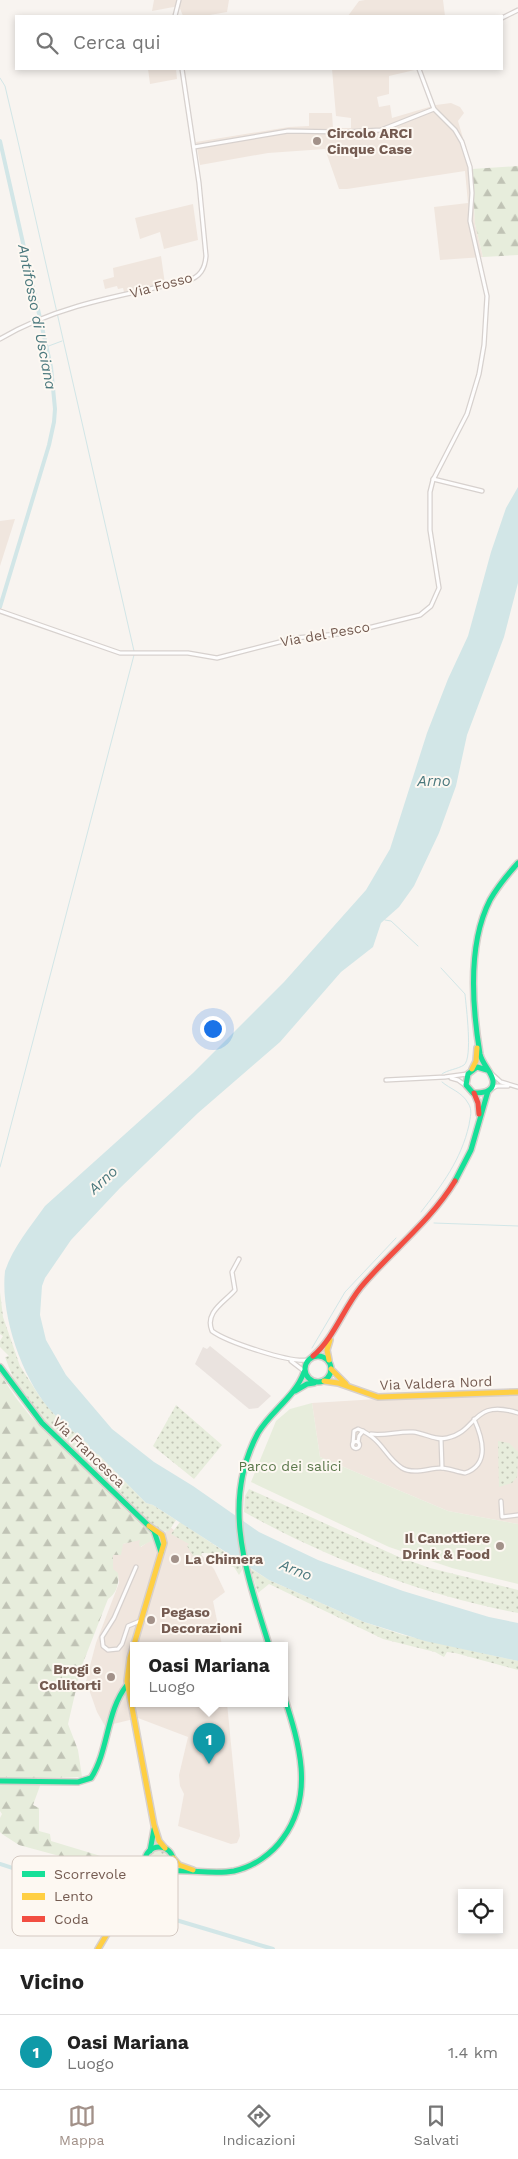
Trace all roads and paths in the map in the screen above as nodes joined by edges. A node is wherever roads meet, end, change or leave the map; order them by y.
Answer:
1 (179, 0) edge
2 (518, 10) edge
3 (176, 15) edge
4 (503, 18) edge
5 (182, 70) edge
6 (419, 70) edge
7 (434, 109) junction
8 (194, 147) junction
9 (0, 339) edge
10 (433, 479) junction
11 (482, 491) dead end
12 (0, 611) edge
13 (518, 863) edge
14 (478, 1033) junction
15 (489, 1071) junction
16 (470, 1072) junction
17 (445, 1077) junction
18 (386, 1080) dead end
19 (511, 1086) junction
20 (467, 1087) junction
21 (518, 1087) edge
22 (489, 1091) junction
23 (474, 1094) junction
24 (479, 1122) junction
25 (239, 1259) dead end
26 (334, 1330) junction
27 (313, 1356) junction
28 (286, 1358) junction
29 (308, 1360) junction
30 (0, 1366) edge
31 (330, 1366) junction
32 (304, 1371) junction
33 (324, 1381) junction
34 (316, 1382) junction
35 (355, 1390) junction
36 (518, 1392) edge
37 (289, 1396) junction
38 (518, 1413) edge
39 (474, 1419) junction
40 (363, 1431) junction
41 (370, 1434) junction
42 (382, 1435) junction
43 (441, 1439) junction
44 (380, 1442) junction
45 (442, 1468) junction
46 (501, 1501) dead end
47 (518, 1516) edge
48 (136, 1566) dead end
49 (140, 1621) junction
50 (135, 1642) edge
51 (268, 1642) edge
52 (130, 1659) edge
53 (127, 1685) junction
54 (130, 1701) edge
55 (131, 1707) edge
56 (287, 1707) edge
57 (0, 1781) edge
58 (154, 1825) junction
59 (165, 1848) junction
60 (150, 1851) junction
61 (148, 1856) edge
62 (171, 1856) edge
63 (178, 1864) edge
64 (178, 1871) edge
65 (200, 1873) junction
66 (106, 1936) edge
67 (98, 1949) edge

1 - 3 street
2 - 4 street
5 - 8 street
6 - 7 street
7 - 8 street
7 - 10 street, Via del Pesco
8 - 9 street, Via Fosso
10 - 11 street
10 - 12 street, Via del Pesco
13 - 14 main road
14 - 15 main road
14 - 16 main road
15 - 16 main road
15 - 19 street
15 - 22 main road
16 - 17 street
16 - 20 main road
17 - 18 street
17 - 20 street
19 - 21 street
19 - 22 street
20 - 23 main road
22 - 23 main road
22 - 24 main road
23 - 24 main road
24 - 26 main road
25 - 28 street
26 - 27 main road
26 - 31 main road
27 - 29 main road
27 - 31 main road
28 - 29 street
28 - 32 street
29 - 32 main road
30 - 49 main road, Via Francesca
31 - 33 main road
31 - 35 main road
32 - 34 main road
32 - 37 main road
33 - 34 main road
33 - 35 main road, Via Valdera Nord
34 - 37 main road
35 - 36 main road, Via Valdera Nord
37 - 51 main road
38 - 39 street
39 - 43 street
39 - 45 street
40 - 40 street
40 - 41 street
41 - 42 street
41 - 44 street
42 - 43 street
42 - 44 street
43 - 45 street
44 - 45 street
46 - 47 street
48 - 49 street
49 - 50 main road
52 - 53 main road
53 - 54 main road
53 - 57 main road
55 - 58 main road
56 - 65 main road
58 - 59 main road
58 - 60 main road
59 - 60 main road
59 - 62 main road
60 - 61 main road
63 - 65 main road
64 - 65 main road
66 - 67 main road

